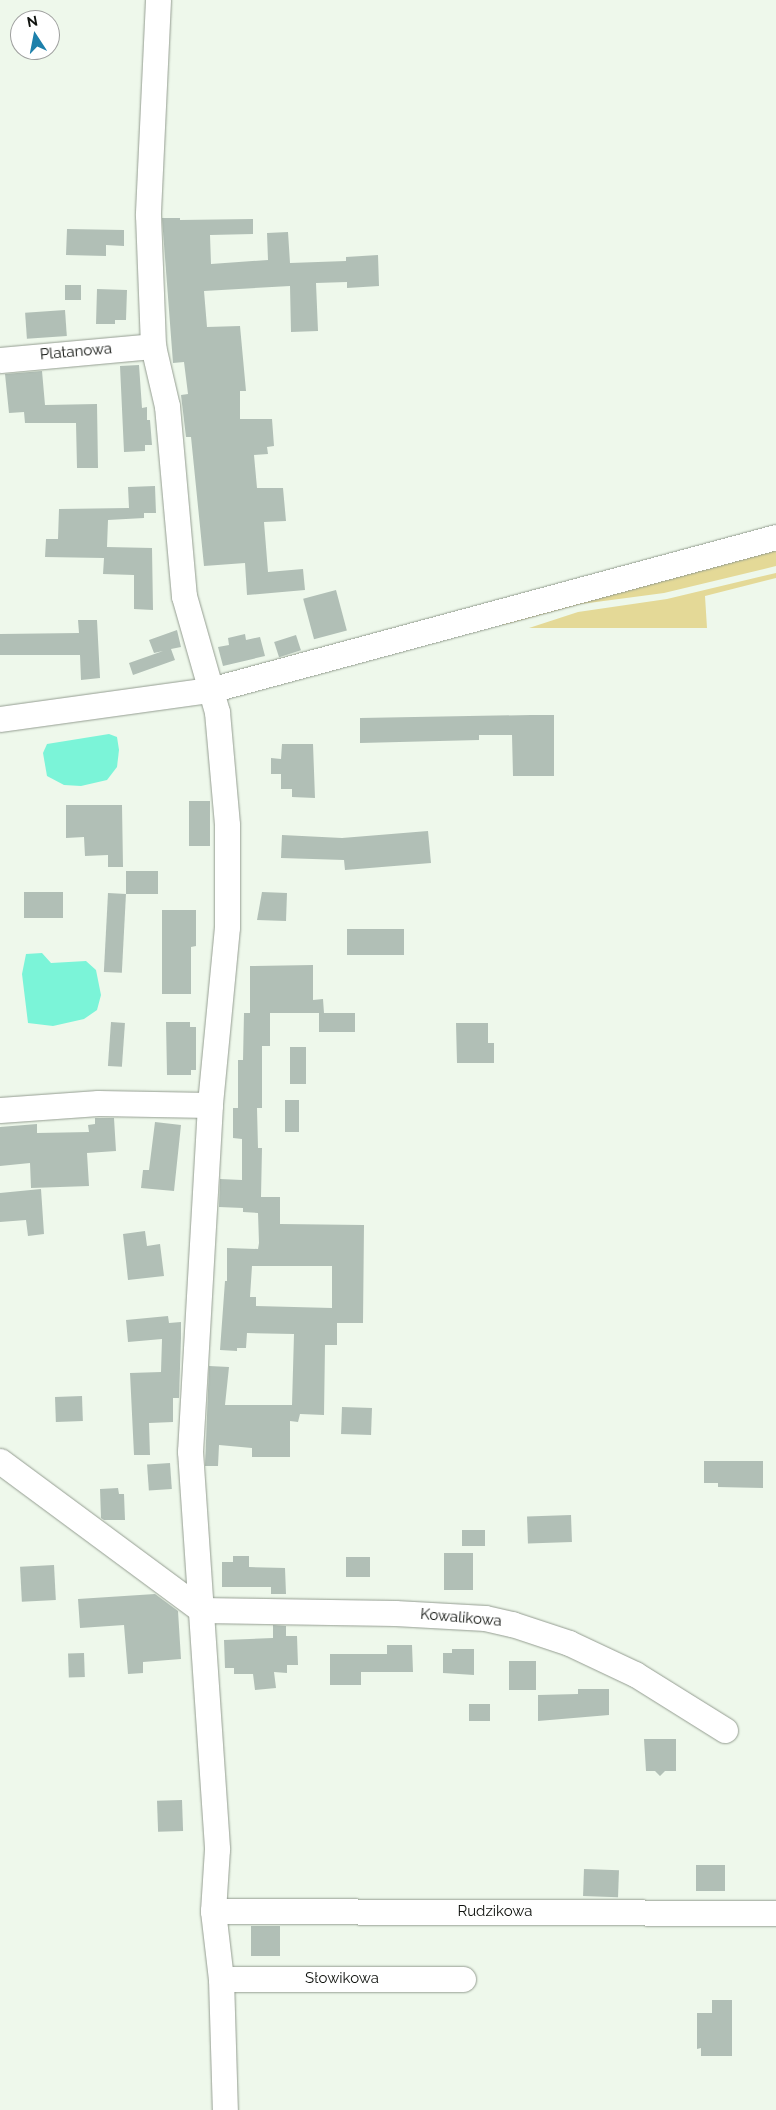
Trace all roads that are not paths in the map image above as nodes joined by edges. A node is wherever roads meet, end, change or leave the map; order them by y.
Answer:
1 (158, 0) edge
2 (153, 346) junction
3 (0, 360) edge
4 (776, 537) edge
5 (210, 690) junction
6 (0, 719) edge
7 (210, 1105) junction
8 (0, 1110) edge
9 (0, 1461) edge
10 (201, 1610) junction
11 (725, 1730) dead end
12 (213, 1911) junction
13 (776, 1913) edge
14 (222, 1978) junction
15 (463, 1979) dead end
16 (225, 2110) edge

1 - 2 street
2 - 3 street, Platanowa
2 - 5 street
4 - 5 street
5 - 6 street
5 - 7 street
7 - 8 street
7 - 10 street
9 - 10 street
10 - 11 street, Kowalikowa
10 - 12 street
12 - 13 street, Rudzikowa
12 - 14 street
14 - 15 street, Słowikowa
14 - 16 street

